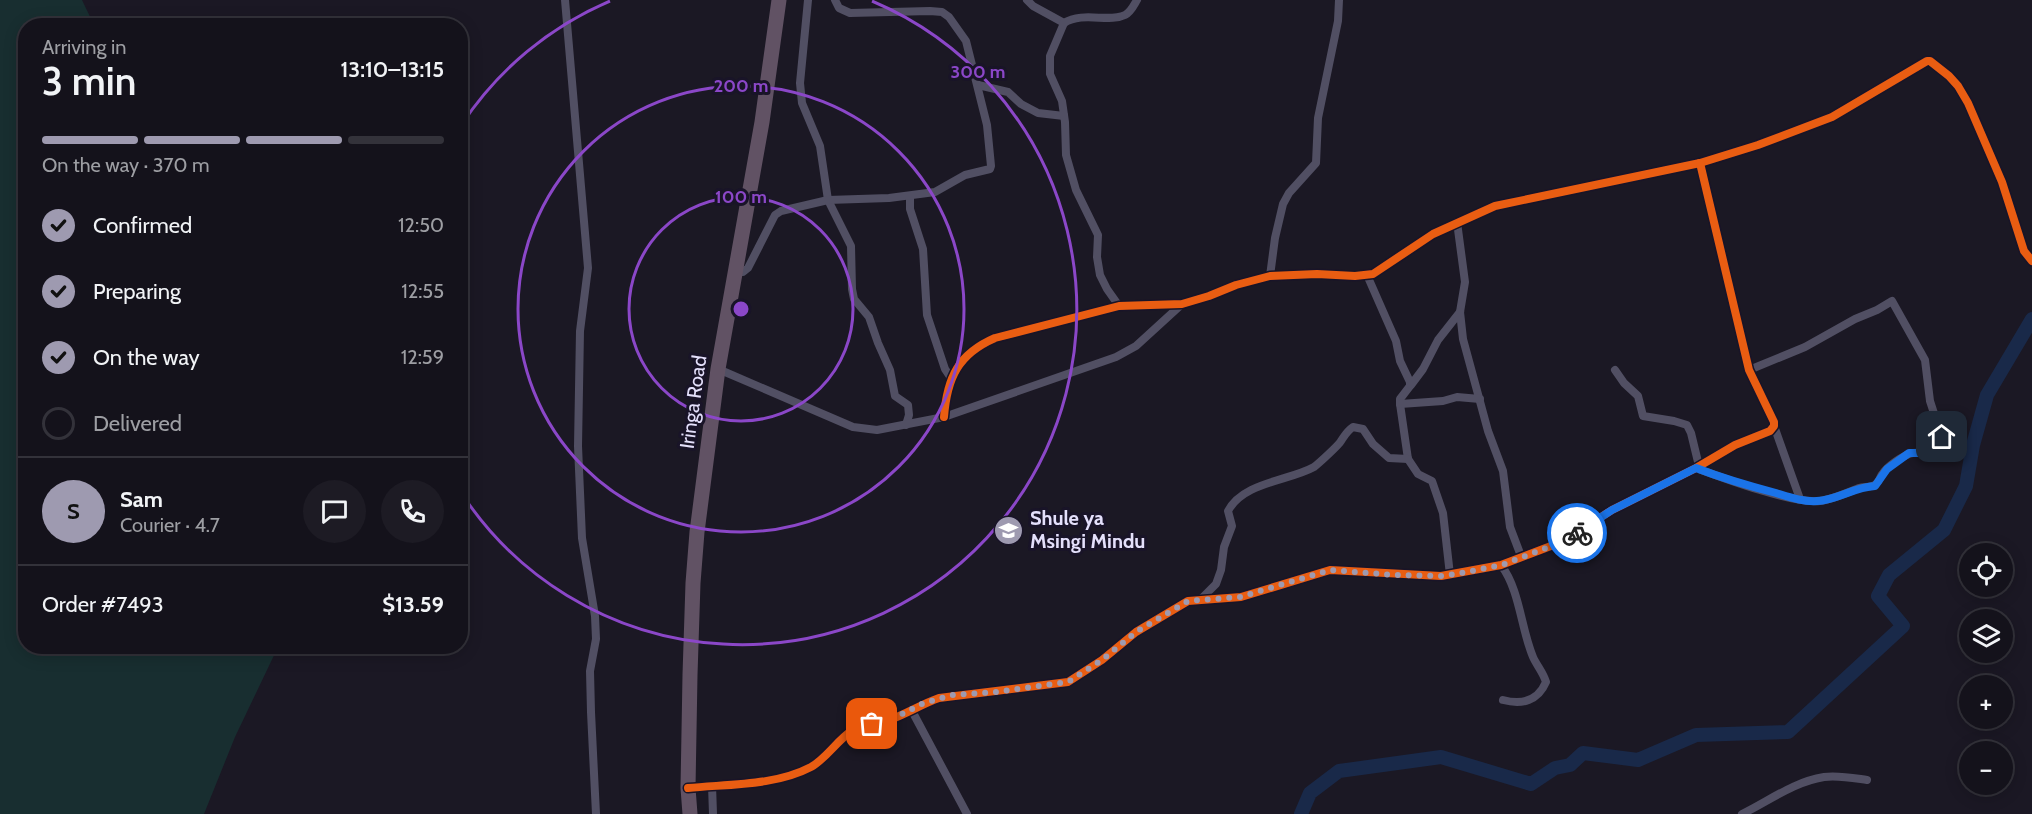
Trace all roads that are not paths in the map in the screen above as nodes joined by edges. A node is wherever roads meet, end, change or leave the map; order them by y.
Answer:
1 (565, 0) edge
2 (779, 0) edge
3 (808, 0) edge
4 (835, 0) edge
5 (1027, 0) edge
6 (1137, 0) edge
7 (1340, 0) edge
8 (1064, 22) junction
9 (978, 85) junction
10 (1064, 116) junction
11 (1700, 163) junction
12 (910, 196) junction
13 (828, 200) junction
14 (1457, 222) junction
15 (2032, 261) edge
16 (737, 272) junction
17 (1367, 275) junction
18 (1270, 276) junction
19 (1182, 304) junction
20 (1119, 306) junction
21 (1460, 312) junction
22 (718, 369) junction
23 (1615, 370) dead end
24 (1749, 370) junction
25 (951, 378) junction
26 (1411, 385) junction
27 (1480, 399) junction
28 (1400, 404) junction
29 (944, 417) junction
30 (906, 424) junction
31 (1774, 426) junction
32 (1408, 459) junction
33 (1698, 467) junction
34 (1800, 499) junction
35 (1521, 556) junction
36 (1502, 565) junction
37 (1450, 575) junction
38 (1201, 599) junction
39 (1503, 700) dead end
40 (911, 709) junction
41 (1867, 780) dead end
42 (712, 785) junction
43 (688, 788) junction
44 (964, 813) edge
45 (596, 814) edge
46 (690, 814) edge
47 (713, 814) edge
48 (1742, 814) edge

1 - 45 street
2 - 16 highway, Iringa Road
3 - 13 street
4 - 9 street
5 - 8 street
6 - 8 street
7 - 18 street
8 - 10 street
9 - 10 street
9 - 12 street
10 - 20 street
11 - 14 street
11 - 15 street
11 - 24 street
12 - 13 street
12 - 25 street
13 - 16 street
13 - 30 street
14 - 17 street
14 - 21 street
16 - 22 highway, Iringa Road
17 - 18 street
17 - 26 street
18 - 19 street
19 - 20 street
19 - 29 street
20 - 25 street
21 - 26 street
21 - 27 street
22 - 30 street
22 - 43 highway, Iringa Road
23 - 33 street
24 - 31 street
24 - 34 street
25 - 29 street
26 - 28 street
27 - 28 street
27 - 35 street
28 - 32 street
29 - 30 street
31 - 33 street
31 - 34 street
32 - 37 street
32 - 38 street
33 - 34 street
33 - 35 street
35 - 36 street
36 - 37 street
36 - 39 street
37 - 38 street
38 - 40 street
40 - 42 street
40 - 44 street
41 - 48 street
42 - 43 street
42 - 47 street
43 - 46 highway, Iringa Road

